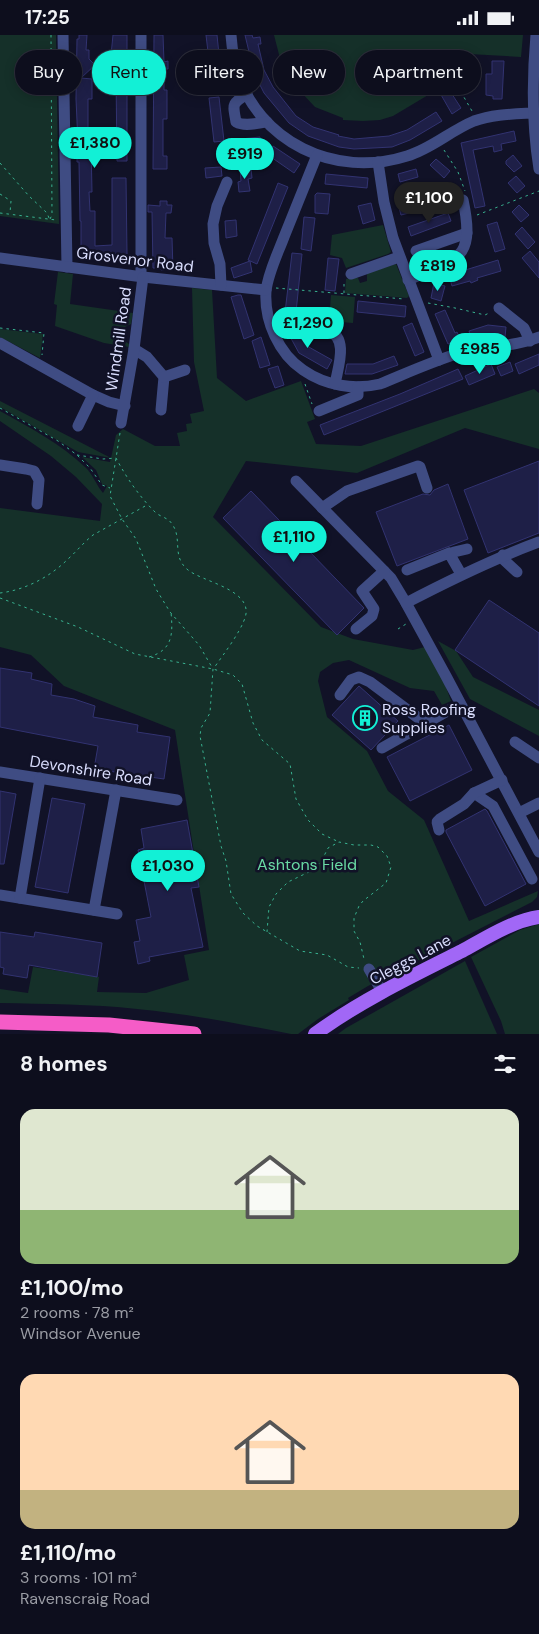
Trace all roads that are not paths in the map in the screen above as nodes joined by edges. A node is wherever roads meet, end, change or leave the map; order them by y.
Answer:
1 (63, 35) edge
2 (141, 35) edge
3 (230, 35) edge
4 (536, 35) edge
5 (233, 50) edge
6 (246, 95) edge
7 (248, 95) edge
8 (534, 113) junction
9 (267, 122) junction
10 (317, 155) junction
11 (378, 162) junction
12 (539, 169) edge
13 (227, 181) dead end
14 (463, 200) road end
15 (467, 233) junction
16 (464, 249) junction
17 (416, 251) dead end
18 (476, 254) dead end
19 (399, 257) junction
20 (0, 258) edge
21 (67, 267) junction
22 (359, 274) dead end
23 (142, 277) junction
24 (408, 280) junction
25 (221, 285) junction
26 (266, 289) junction
27 (499, 308) road end
28 (328, 330) dead end
29 (535, 339) edge
30 (0, 343) edge
31 (134, 349) junction
32 (439, 360) junction
33 (185, 370) dead end
34 (164, 377) junction
35 (335, 384) junction
36 (358, 387) junction
37 (93, 395) junction
38 (125, 406) junction
39 (323, 407) road end
40 (160, 411) dead end
41 (121, 423) road end
42 (78, 426) dead end
43 (0, 465) edge
44 (296, 481) dead end
45 (427, 488) dead end
46 (40, 499) dead end
47 (322, 508) junction
48 (539, 542) edge
49 (467, 549) dead end
50 (451, 555) junction
51 (502, 555) junction
52 (407, 570) dead end
53 (384, 571) junction
54 (517, 572) dead end
55 (461, 574) junction
56 (406, 603) junction
57 (356, 629) dead end
58 (340, 695) dead end
59 (460, 703) junction
60 (425, 723) junction
61 (515, 742) dead end
62 (382, 748) dead end
63 (539, 758) edge
64 (0, 772) edge
65 (40, 778) junction
66 (502, 780) junction
67 (116, 790) junction
68 (474, 793) junction
69 (177, 800) dead end
70 (539, 803) edge
71 (519, 813) junction
72 (439, 830) dead end
73 (530, 835) junction
74 (513, 844) junction
75 (539, 852) edge
76 (532, 879) dead end
77 (0, 895) edge
78 (20, 898) junction
79 (94, 910) junction
80 (539, 910) edge
81 (117, 914) dead end
82 (532, 918) edge
83 (369, 969) road end
84 (383, 993) junction
85 (0, 1022) edge
86 (194, 1034) edge
87 (315, 1034) edge

1 - 21 street
2 - 23 street, Windmill Road
3 - 5 street
4 - 8 street
6 - 9 street
7 - 9 street
8 - 11 street
8 - 12 street
9 - 10 street
10 - 11 street
10 - 26 street
11 - 19 street
13 - 25 street
14 - 15 street
15 - 16 street
15 - 17 street
16 - 18 street
16 - 24 street
19 - 22 street
19 - 24 street
20 - 21 street, Grosvenor Road
21 - 23 street, Grosvenor Road
23 - 25 street, Grosvenor Road
23 - 31 street, Windmill Road
24 - 32 street
25 - 26 street, Grosvenor Road
26 - 35 street
27 - 29 street
28 - 35 street
29 - 32 street
30 - 37 street
31 - 34 street
31 - 38 street, Windmill Road
32 - 36 street
33 - 34 street
34 - 40 street
35 - 36 street
36 - 39 street
37 - 38 street
37 - 42 street
38 - 41 street, Windmill Road
43 - 46 street
44 - 47 street
45 - 47 street
47 - 53 street
48 - 51 street
49 - 50 street
50 - 52 street
50 - 55 street
51 - 54 street
51 - 55 street
53 - 56 street
53 - 57 street
55 - 56 street
56 - 59 street
58 - 60 street
59 - 60 street
59 - 66 street
60 - 62 street
61 - 63 street
64 - 65 street, Devonshire Road
65 - 67 street, Devonshire Road
65 - 78 street
66 - 68 street
66 - 71 street
67 - 69 street, Devonshire Road
67 - 79 street
68 - 72 street
68 - 74 street
70 - 71 street
71 - 73 street
73 - 74 street
73 - 75 street
74 - 76 street
77 - 78 street
78 - 79 street
79 - 81 street
80 - 82 main road, Cleggs Lane
82 - 84 main road, Cleggs Lane
83 - 84 street
84 - 87 main road, Cleggs Lane
85 - 86 highway

